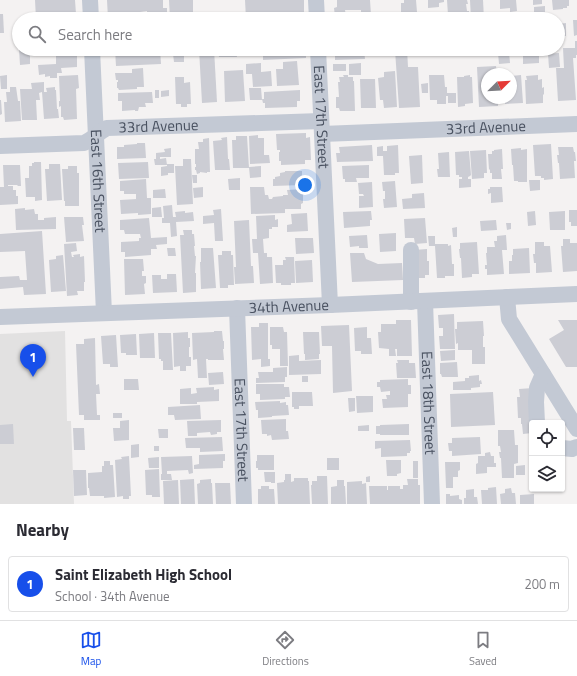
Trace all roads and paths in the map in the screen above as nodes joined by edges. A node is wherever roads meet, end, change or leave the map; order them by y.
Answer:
1 (90, 0) edge
2 (316, 0) edge
3 (91, 12) edge
4 (317, 12) edge
5 (92, 56) edge
6 (318, 56) edge
7 (577, 124) edge
8 (322, 127) junction
9 (96, 136) junction
10 (0, 146) edge
11 (410, 250) dead end
12 (577, 294) edge
13 (507, 297) junction
14 (418, 301) junction
15 (330, 305) junction
16 (237, 308) junction
17 (104, 313) junction
18 (0, 317) edge
19 (543, 374) junction
20 (537, 420) edge
21 (577, 429) edge
22 (577, 447) edge
23 (565, 448) edge
24 (244, 504) edge
25 (432, 504) edge

1 - 3 street
2 - 4 street
5 - 9 street, East 16th Street
6 - 8 street, East 17th Street
7 - 8 street, 33rd Avenue
8 - 9 street, 33rd Avenue
8 - 15 street, East 17th Street
9 - 10 street, 33rd Avenue
9 - 17 street, East 16th Street
11 - 14 street, East 18th Street
12 - 13 street, 34th Avenue
13 - 14 street, 34th Avenue
13 - 19 street
14 - 15 street, 34th Avenue
14 - 25 street, East 18th Street
15 - 16 street, 34th Avenue
16 - 17 street, 34th Avenue
16 - 24 street, East 17th Street
17 - 18 street, 34th Avenue
19 - 20 street
19 - 21 street
22 - 23 street

